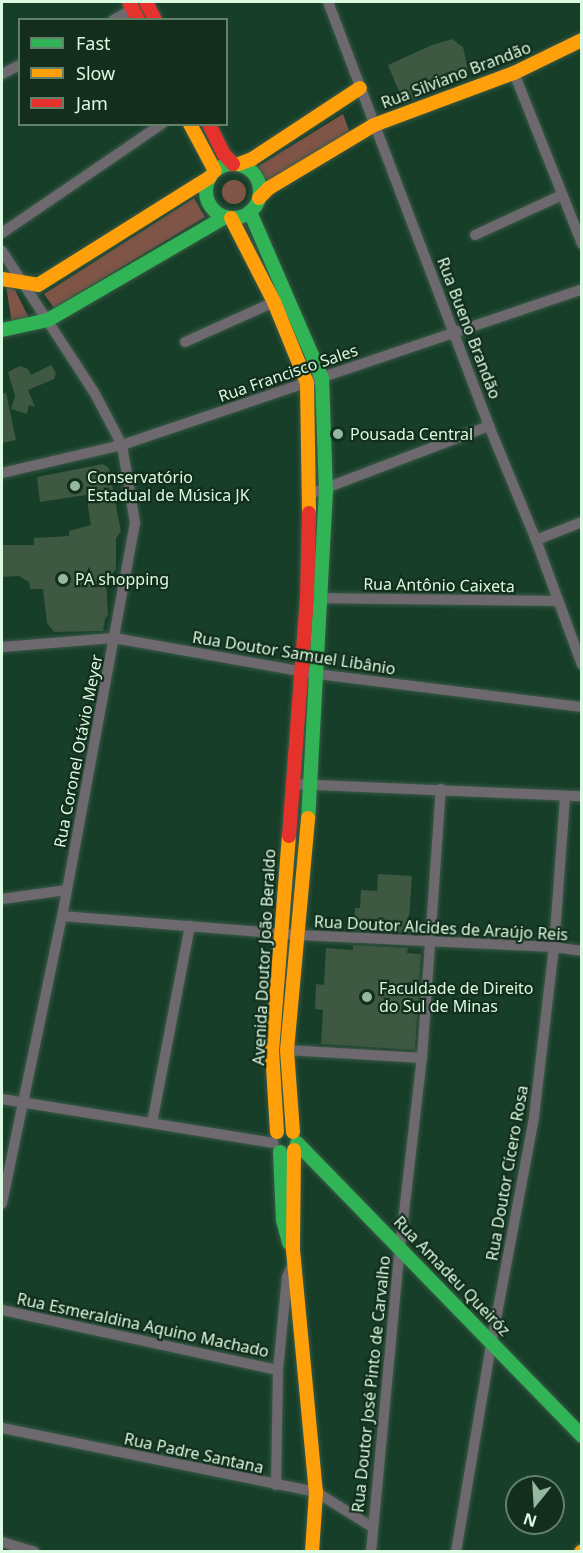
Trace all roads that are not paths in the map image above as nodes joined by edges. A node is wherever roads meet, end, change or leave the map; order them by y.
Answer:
1 (147, 2) edge
2 (328, 2) edge
3 (133, 10) edge
4 (117, 18) edge
5 (154, 18) edge
6 (582, 40) edge
7 (18, 66) edge
8 (514, 73) junction
9 (2, 74) edge
10 (360, 88) junction
11 (374, 125) junction
12 (159, 126) edge
13 (191, 126) edge
14 (209, 126) edge
15 (236, 164) junction
16 (212, 174) junction
17 (562, 195) junction
18 (259, 198) junction
19 (250, 212) junction
20 (228, 217) junction
21 (2, 233) edge
22 (475, 236) dead end
23 (582, 244) edge
24 (2, 251) edge
25 (2, 279) edge
26 (22, 282) junction
27 (582, 289) edge
28 (274, 302) junction
29 (48, 320) junction
30 (2, 330) edge
31 (455, 332) junction
32 (185, 342) dead end
33 (322, 378) junction
34 (307, 383) junction
35 (489, 426) junction
36 (122, 445) junction
37 (2, 473) edge
38 (326, 490) junction
39 (310, 494) junction
40 (582, 522) edge
41 (536, 540) junction
42 (307, 598) junction
43 (321, 598) junction
44 (556, 601) junction
45 (576, 632) edge
46 (114, 638) junction
47 (2, 647) edge
48 (582, 665) edge
49 (301, 672) junction
50 (317, 674) junction
51 (582, 707) edge
52 (291, 784) junction
53 (310, 785) junction
54 (441, 789) junction
55 (582, 795) edge
56 (565, 796) junction
57 (66, 890) junction
58 (2, 899) edge
59 (62, 916) junction
60 (190, 926) junction
61 (283, 934) junction
62 (299, 935) junction
63 (432, 942) junction
64 (554, 947) junction
65 (582, 951) edge
66 (287, 1050) junction
67 (422, 1058) junction
68 (2, 1099) edge
69 (22, 1102) junction
70 (152, 1123) junction
71 (295, 1141) junction
72 (277, 1142) junction
73 (2, 1204) edge
74 (400, 1247) junction
75 (293, 1256) junction
76 (2, 1310) edge
77 (492, 1340) junction
78 (278, 1370) junction
79 (2, 1428) edge
80 (581, 1435) edge
81 (276, 1485) junction
82 (316, 1492) junction
83 (372, 1527) junction
84 (2, 1542) edge
85 (34, 1551) edge
86 (312, 1551) edge
87 (371, 1551) edge
88 (456, 1551) edge

1 - 3 street
1 - 5 street
2 - 10 street, Rua Bueno Brandão
3 - 4 street
6 - 8 street, Rua Silviano Brandão
7 - 9 street
8 - 11 street, Rua Silviano Brandão
8 - 17 street
10 - 11 street, Rua Bueno Brandão
10 - 15 street
11 - 18 street, Rua Silviano Brandão
11 - 31 street, Rua Bueno Brandão
12 - 21 street
13 - 16 street
14 - 15 street
15 - 16 street
15 - 18 street
16 - 20 street
16 - 26 street
17 - 22 street
17 - 23 street
18 - 19 street
19 - 20 street
19 - 33 street, Avenida Doutor João Beraldo
20 - 28 street, Avenida Doutor João Beraldo
20 - 29 street
24 - 26 street, Rua Coronel Otávio Meyer
25 - 26 street
26 - 29 street, Rua Coronel Otávio Meyer
27 - 31 street, Rua Francisco Sales
28 - 32 street
28 - 34 street, Avenida Doutor João Beraldo
29 - 30 street
29 - 36 street, Rua Coronel Otávio Meyer
31 - 33 street, Rua Francisco Sales
31 - 35 street, Rua Bueno Brandão
33 - 34 street, Rua Francisco Sales
33 - 38 street, Avenida Doutor João Beraldo
34 - 36 street, Rua Francisco Sales
34 - 39 street, Avenida Doutor João Beraldo
35 - 38 street
35 - 41 street, Rua Bueno Brandão
36 - 37 street, Rua Francisco Sales
36 - 46 street, Rua Coronel Otávio Meyer
38 - 39 street
38 - 43 street, Avenida Doutor João Beraldo
39 - 42 street, Avenida Doutor João Beraldo
40 - 41 street
41 - 44 street, Rua Bueno Brandão
42 - 43 street
42 - 49 street, Avenida Doutor João Beraldo
43 - 44 street, Rua Antônio Caixeta
43 - 50 street, Avenida Doutor João Beraldo
44 - 45 street, Rua Bueno Brandão
45 - 48 street, Rua Bueno Brandão
46 - 47 street, Rua Doutor Samuel Libânio
46 - 49 street, Rua Doutor Samuel Libânio
46 - 57 street, Rua Coronel Otávio Meyer
49 - 50 street, Rua Doutor Samuel Libânio
49 - 52 street, Avenida Doutor João Beraldo
50 - 51 street, Rua Doutor Samuel Libânio
50 - 53 street, Avenida Doutor João Beraldo
52 - 53 street
52 - 61 street, Avenida Doutor João Beraldo
53 - 54 street
53 - 62 street, Avenida Doutor João Beraldo
54 - 56 street
54 - 63 street, Rua Doutor José Pinto de Carvalho
55 - 56 street
56 - 64 street, Rua Doutor Cícero Rosa
57 - 58 street
57 - 59 street, Rua Coronel Otávio Meyer
59 - 60 street, Rua Doutor Alcides de Araújo Reis
59 - 69 street, Rua Coronel Otávio Meyer
60 - 61 street, Rua Doutor Alcides de Araújo Reis
60 - 70 street
61 - 62 street, Rua Doutor Alcides de Araújo Reis
61 - 72 street, Avenida Doutor João Beraldo
62 - 63 street, Rua Doutor Alcides de Araújo Reis
62 - 66 street, Avenida Doutor João Beraldo
63 - 64 street, Rua Doutor Alcides de Araújo Reis
63 - 67 street, Rua Doutor José Pinto de Carvalho
64 - 65 street, Rua Doutor Alcides de Araújo Reis
64 - 77 street, Rua Doutor Cícero Rosa
66 - 67 street
66 - 71 street, Avenida Doutor João Beraldo
67 - 74 street, Rua Doutor José Pinto de Carvalho
68 - 69 street
69 - 70 street
69 - 73 street, Rua Coronel Otávio Meyer
70 - 72 street
71 - 72 street
71 - 72 street
71 - 74 street, Rua Amadeu Queiróz
71 - 75 street, Avenida Doutor João Beraldo
72 - 75 street, Avenida Doutor João Beraldo
74 - 77 street, Rua Amadeu Queiróz
74 - 83 street, Rua Doutor José Pinto de Carvalho
75 - 78 street, Avenida Doutor João Beraldo
75 - 82 street, Avenida Doutor João Beraldo
76 - 78 street, Rua Esmeraldina Aquino Machado
77 - 80 street, Rua Amadeu Queiróz
77 - 88 street, Rua Doutor Cícero Rosa
78 - 81 street, Avenida Doutor João Beraldo
79 - 81 street, Rua Padre Santana
81 - 82 street, Rua Padre Santana
82 - 83 street, Rua Padre Santana
82 - 86 street, Avenida Doutor João Beraldo
83 - 87 street, Rua Doutor José Pinto de Carvalho
84 - 85 street

